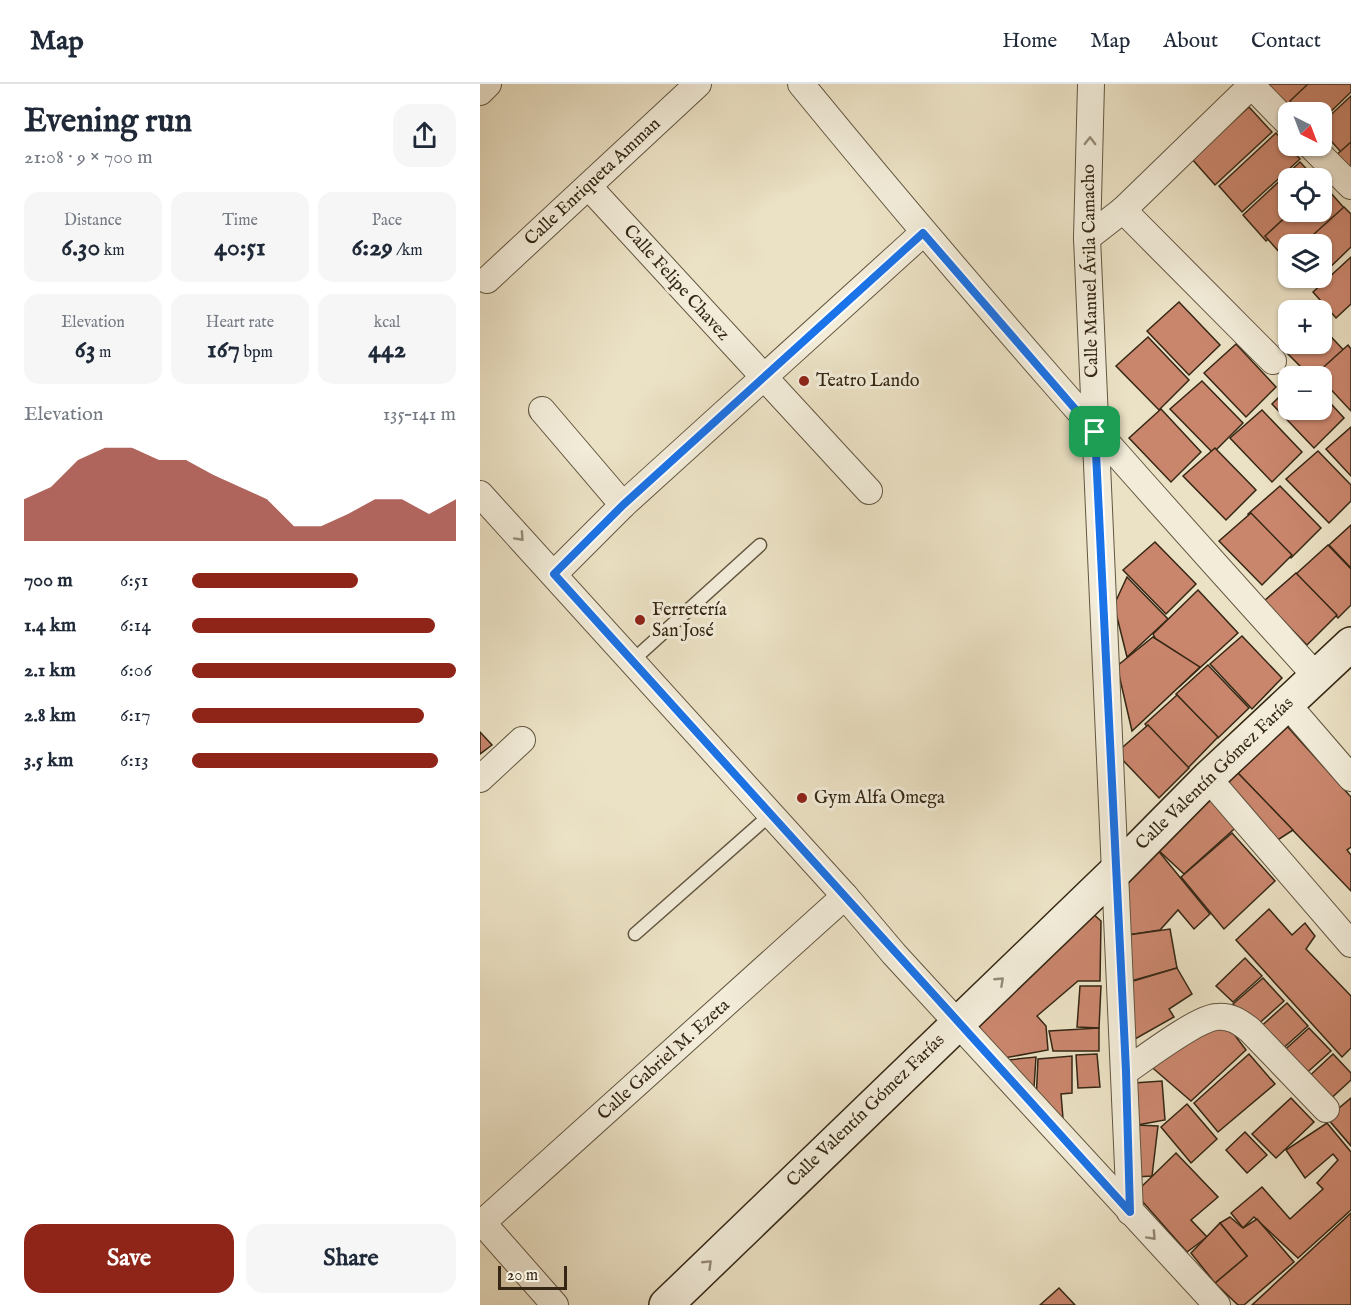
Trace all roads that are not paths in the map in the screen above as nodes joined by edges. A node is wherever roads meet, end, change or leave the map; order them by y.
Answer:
1 (488, 84) edge
2 (698, 84) edge
3 (801, 84) edge
4 (1091, 84) edge
5 (1253, 85) edge
6 (480, 92) edge
7 (1278, 112) edge
8 (1321, 156) edge
9 (1351, 186) edge
10 (589, 187) junction
11 (1123, 210) junction
12 (923, 233) junction
13 (1087, 238) junction
14 (487, 280) dead end
15 (1273, 361) dead end
16 (764, 378) junction
17 (542, 410) dead end
18 (1095, 432) junction
19 (869, 492) dead end
20 (482, 500) edge
21 (623, 505) junction
22 (760, 545) dead end
23 (554, 574) junction
24 (1351, 644) edge
25 (632, 661) junction
26 (1316, 676) junction
27 (1287, 705) junction
28 (522, 740) dead end
29 (1208, 778) junction
30 (1351, 778) edge
31 (480, 779) edge
32 (771, 814) junction
33 (1116, 871) junction
34 (845, 896) junction
35 (635, 934) dead end
36 (1351, 944) edge
37 (958, 1021) junction
38 (1126, 1071) junction
39 (1326, 1108) dead end
40 (1130, 1212) junction
41 (481, 1221) edge
42 (555, 1305) edge
43 (666, 1305) edge
44 (1217, 1305) edge

1 - 6 street
2 - 10 street, Calle Enriqueta Amman
3 - 12 street
13 -> 4 street, Calle Manuel Ávila Camacho
5 - 7 street
5 - 11 street
8 - 9 street
10 - 14 street, Calle Enriqueta Amman
10 - 16 street, Calle Felipe Chavez
11 - 13 street
11 - 15 street
12 - 16 street
12 - 18 street
13 - 18 street, Calle Manuel Ávila Camacho
16 - 19 street, Calle Felipe Chavez
16 - 21 street
17 - 21 street
18 - 26 street
18 - 33 street, Calle Manuel Ávila Camacho
20 -> 23 street
21 - 23 street
22 - 25 lane
23 - 25 street
24 - 26 main road, Calle Valentín Gómez Farías
25 - 32 street
26 - 27 main road, Calle Valentín Gómez Farías
27 - 29 main road, Calle Valentín Gómez Farías
27 - 30 street
28 - 31 street
29 - 33 main road, Calle Valentín Gómez Farías
29 - 36 street
32 - 34 street
32 - 35 lane
37 -> 33 main road, Calle Valentín Gómez Farías
33 - 38 street, Calle Manuel Ávila Camacho
34 - 37 street
34 - 41 street, Calle Gabriel M. Ezeta
37 - 40 street
43 -> 37 main road, Calle Valentín Gómez Farías
38 - 39 street
38 - 40 street, Calle Manuel Ávila Camacho
40 -> 44 street
41 - 42 street

